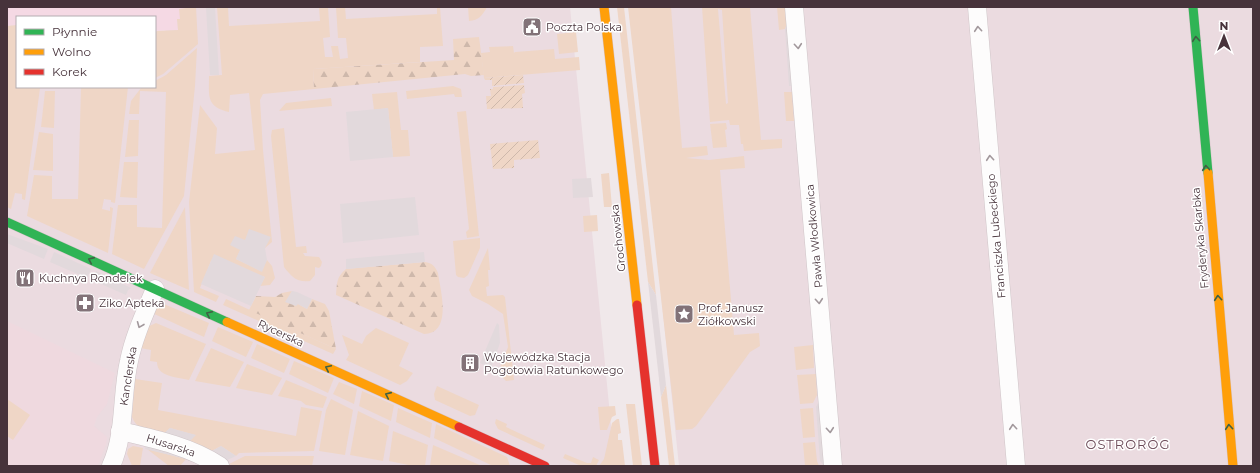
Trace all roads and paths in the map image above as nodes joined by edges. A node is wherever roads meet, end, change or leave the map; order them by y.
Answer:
1 (604, 7) edge
2 (794, 7) edge
3 (977, 7) edge
4 (1193, 7) edge
5 (7, 222) edge
6 (155, 289) junction
7 (120, 430) junction
8 (111, 466) edge
9 (220, 466) edge
10 (545, 466) edge
11 (655, 466) edge
12 (833, 466) edge
13 (1016, 466) edge
14 (1233, 466) edge

1 - 11 street, Grochowska
2 -> 12 street, Pawła Włodkowica
13 -> 3 street, Franciszka Lubeckiego
14 -> 4 street, Fryderyka Skarbka
6 -> 5 street, Rycerska
6 -> 7 street, Kanclerska
10 -> 6 street, Rycerska
7 - 8 street, Kanclerska
7 - 9 street, Husarska

